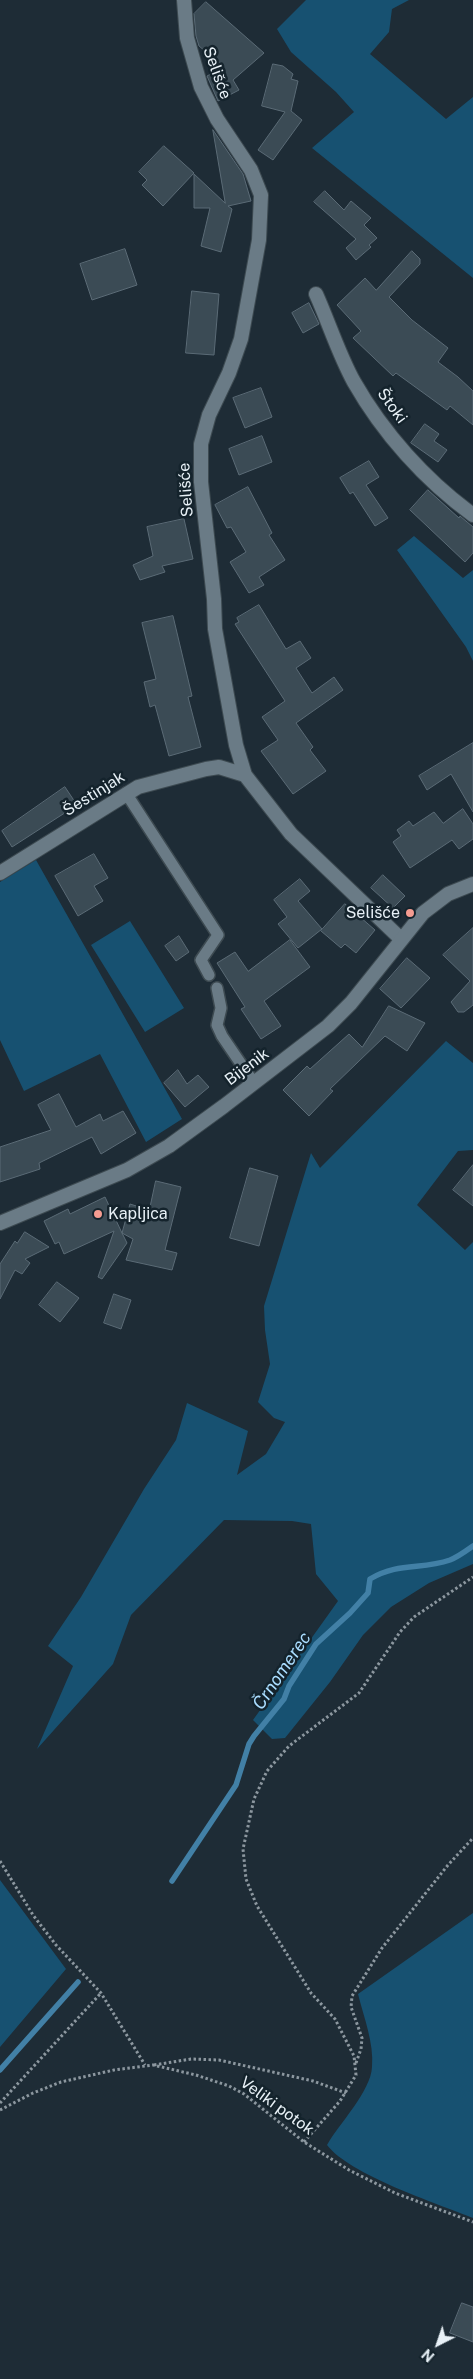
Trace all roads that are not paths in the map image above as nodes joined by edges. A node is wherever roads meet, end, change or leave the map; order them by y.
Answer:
1 (184, 0) edge
2 (316, 294) dead end
3 (473, 515) edge
4 (245, 775) junction
5 (126, 793) junction
6 (0, 873) edge
7 (473, 884) edge
8 (401, 939) junction
9 (209, 975) dead end
10 (217, 988) dead end
11 (254, 1083) junction
12 (0, 1223) edge

1 - 4 street, Selišće
2 - 3 street, Štoki
4 - 5 street, Šestinjak
4 - 8 street, Selišće
5 - 6 street, Šestinjak
5 - 9 lane
7 - 8 street, Bijenik
8 - 11 street, Bijenik
10 - 11 lane
11 - 12 street, Bijenik

